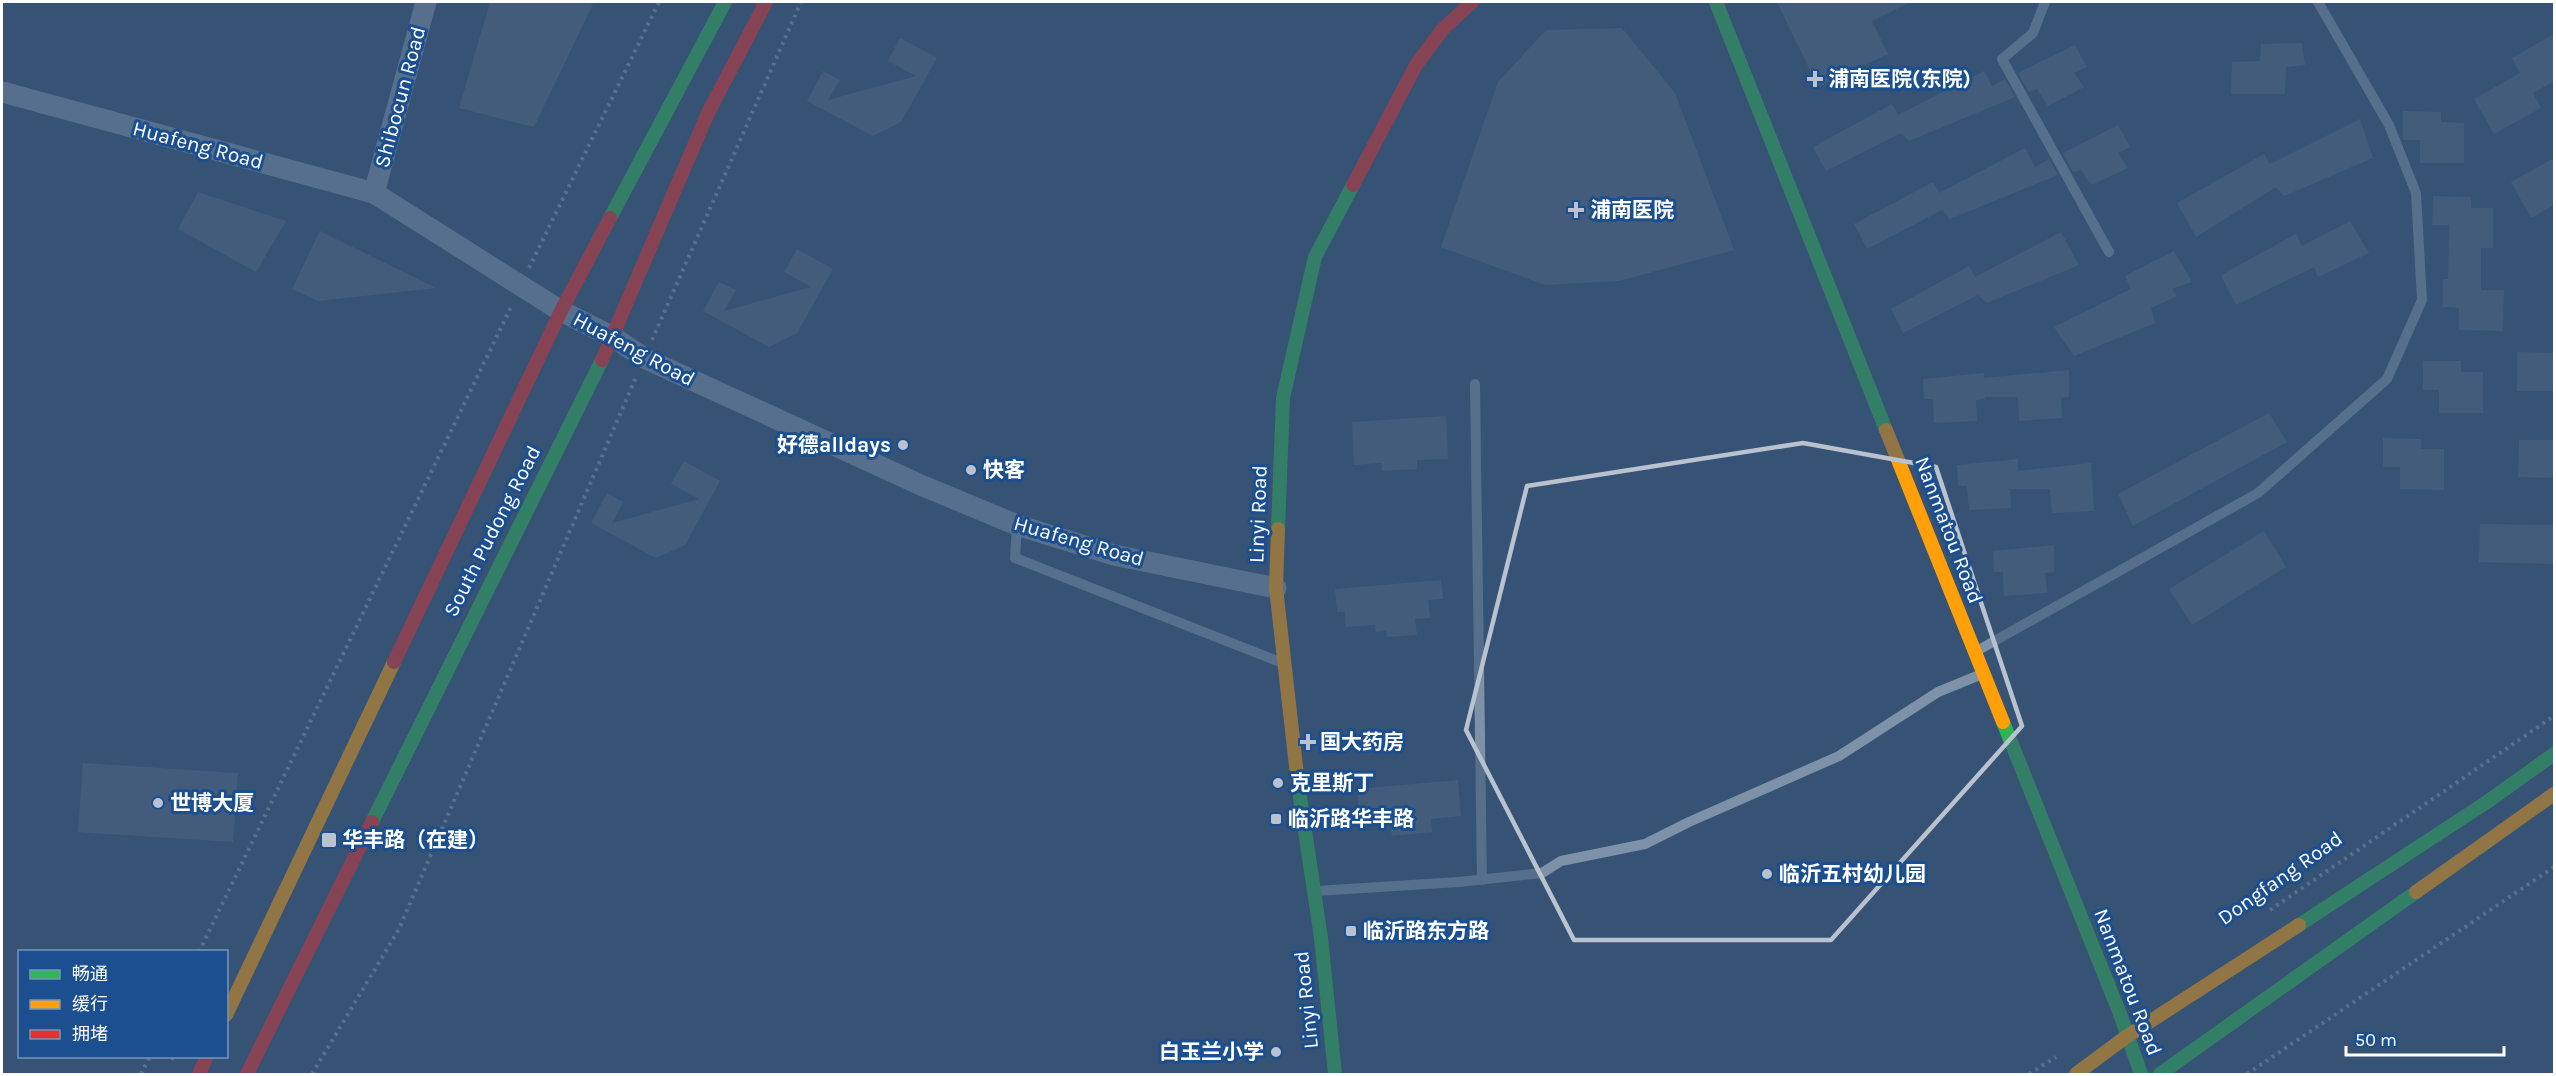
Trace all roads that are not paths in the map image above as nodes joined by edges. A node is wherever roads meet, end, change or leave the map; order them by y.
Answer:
1 (426, 2) edge
2 (725, 2) edge
3 (766, 2) edge
4 (1472, 2) edge
5 (1716, 2) edge
6 (2045, 2) edge
7 (2318, 2) edge
8 (2, 92) edge
9 (374, 193) junction
10 (2109, 252) dead end
11 (561, 311) junction
12 (613, 337) junction
13 (1475, 384) dead end
14 (1017, 525) junction
15 (1276, 588) junction
16 (1973, 653) junction
17 (1285, 664) junction
18 (1982, 674) junction
19 (2554, 754) edge
20 (2554, 794) edge
21 (1482, 879) junction
22 (1313, 891) junction
23 (228, 1012) edge
24 (2126, 1037) junction
25 (206, 1058) edge
26 (199, 1074) edge
27 (247, 1074) edge
28 (1335, 1074) edge
29 (2076, 1074) edge
30 (2141, 1074) edge
31 (2160, 1074) edge

1 - 9 street, Shibocun Road
2 - 11 main road, South Pudong Road
3 - 12 main road, South Pudong Road
4 - 15 main road, Linyi Road
5 - 16 main road, Nanmatou Road
6 - 10 lane
7 - 16 lane
8 - 9 street, Huafeng Road
9 - 11 street, Huafeng Road
11 - 12 street, Huafeng Road
11 - 23 main road, South Pudong Road
12 - 14 street, Huafeng Road
12 - 27 main road, South Pudong Road
13 - 21 lane
14 - 15 street, Huafeng Road
14 - 17 lane
15 - 17 main road, Linyi Road
16 - 18 main road, Nanmatou Road
17 - 22 main road, Linyi Road
18 - 21 lane
18 - 24 main road, Nanmatou Road
19 - 24 main road
20 - 31 main road
21 - 22 lane
22 - 28 main road, Linyi Road
24 - 29 main road
24 - 30 main road, Nanmatou Road
25 - 26 main road

